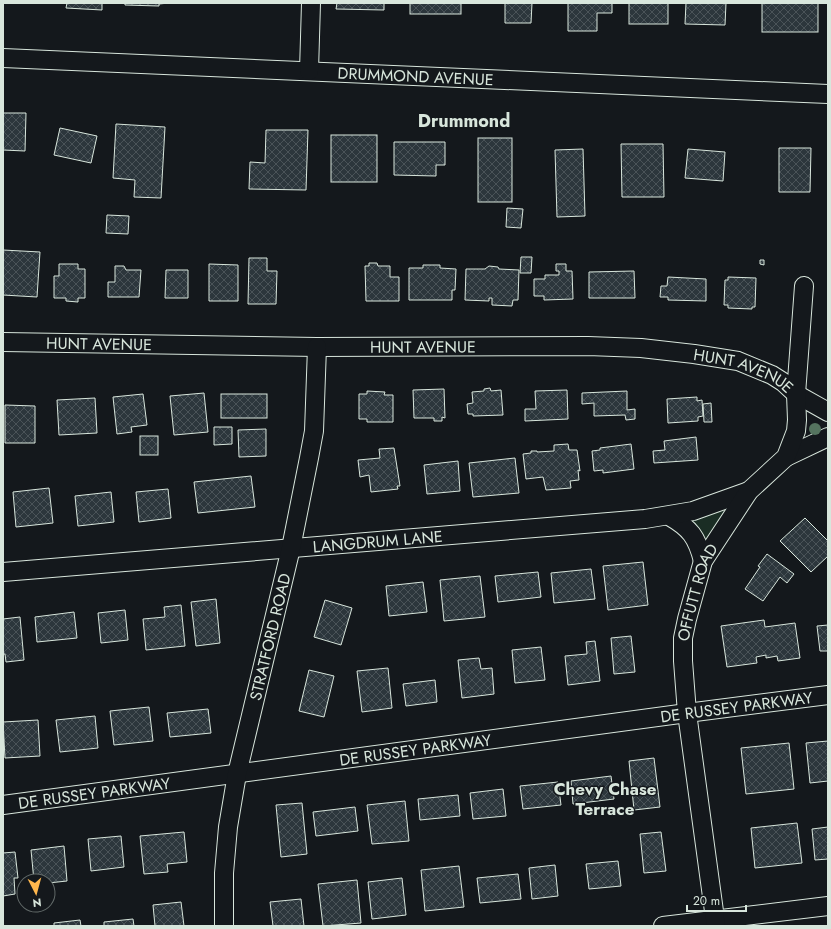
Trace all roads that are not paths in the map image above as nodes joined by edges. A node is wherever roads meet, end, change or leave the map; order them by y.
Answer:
1 (311, 3) edge
2 (3, 58) edge
3 (309, 71) junction
4 (828, 94) edge
5 (804, 286) dead end
6 (3, 342) edge
7 (317, 347) junction
8 (796, 394) junction
9 (828, 412) edge
10 (828, 437) edge
11 (786, 457) junction
12 (749, 491) junction
13 (669, 516) junction
14 (292, 548) junction
15 (703, 561) junction
16 (3, 572) edge
17 (828, 695) edge
18 (687, 712) junction
19 (237, 774) junction
20 (3, 805) edge
21 (828, 906) edge
22 (715, 923) edge
23 (224, 926) edge
24 (663, 926) edge

1 - 3 street
2 - 3 street, DRUMMOND AVENUE
3 - 4 street, DRUMMOND AVENUE
5 - 8 street, OFFUTT ROAD
6 - 7 street, HUNT AVENUE
7 - 8 street, HUNT AVENUE
7 - 14 street, STRATFORD ROAD
8 - 9 street, HUNT AVENUE
8 - 11 street, OFFUTT ROAD
10 - 11 street
11 - 12 street, OFFUTT ROAD
12 - 13 street, LANGDRUM LANE
12 - 15 street, OFFUTT ROAD
13 - 14 street, LANGDRUM LANE
13 - 15 street
14 - 16 street, LANGDRUM LANE
14 - 19 street, STRATFORD ROAD
15 - 18 street, OFFUTT ROAD
17 - 18 street, DE RUSSEY PARKWAY
18 - 19 street, DE RUSSEY PARKWAY
18 - 22 street, OFFUTT ROAD
19 - 20 street, DE RUSSEY PARKWAY
19 - 23 street, STRATFORD ROAD
21 - 22 street
22 - 24 street

